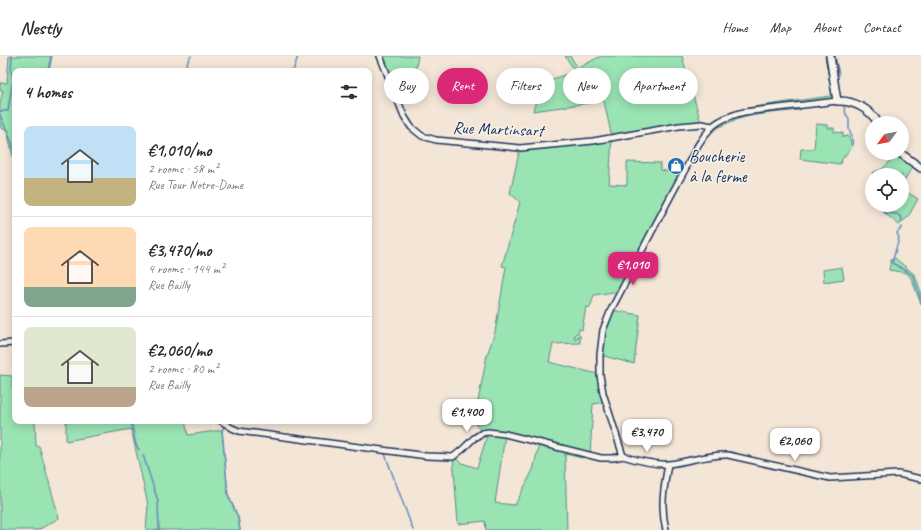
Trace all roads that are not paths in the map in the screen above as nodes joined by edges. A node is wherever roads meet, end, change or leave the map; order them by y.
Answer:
1 (380, 56) edge
2 (830, 56) edge
3 (837, 100) junction
4 (873, 116) edge
5 (712, 126) junction
6 (909, 159) edge
7 (921, 168) edge
8 (0, 344) edge
9 (12, 344) edge
10 (226, 424) edge
11 (623, 456) junction
12 (668, 464) junction
13 (921, 479) edge
14 (666, 530) edge

1 - 5 street, Rue Martinsart
2 - 3 street
3 - 4 street
3 - 5 street
5 - 11 street
6 - 7 street
8 - 9 street
10 - 11 street
11 - 12 street
12 - 13 street
12 - 14 street

